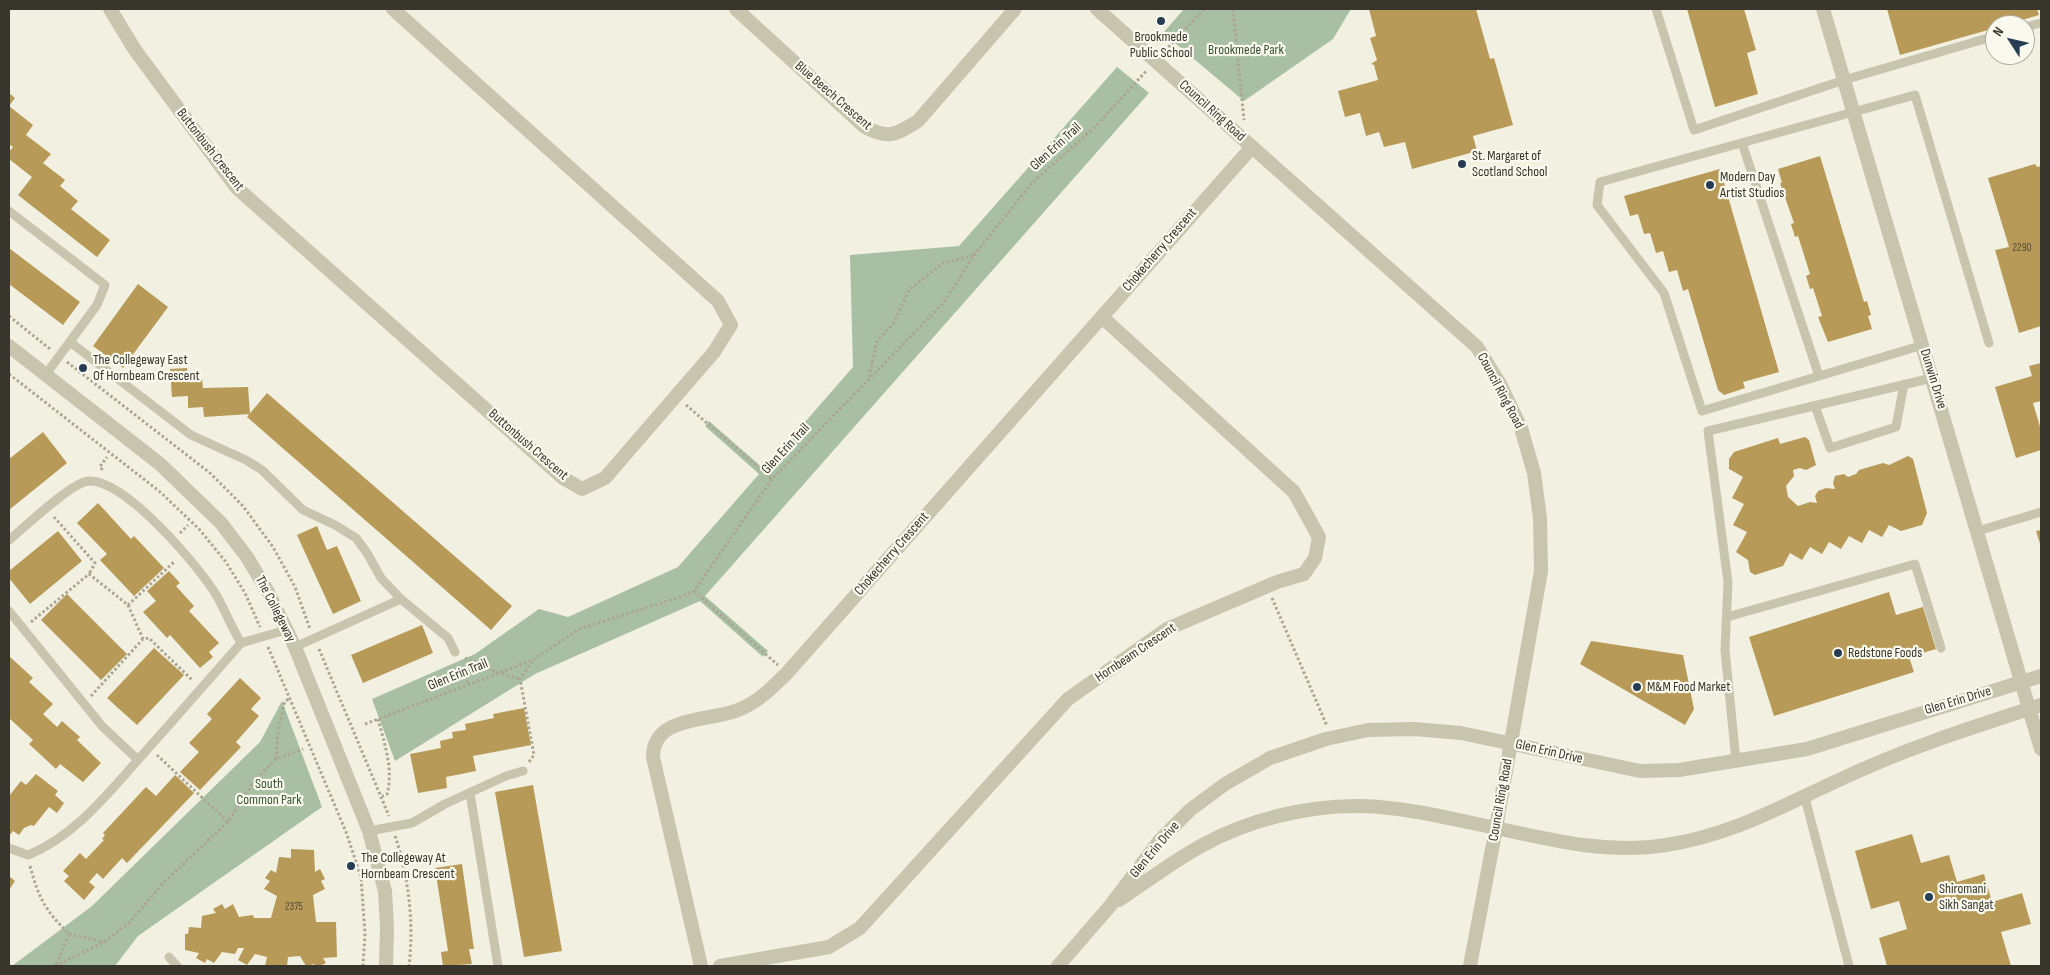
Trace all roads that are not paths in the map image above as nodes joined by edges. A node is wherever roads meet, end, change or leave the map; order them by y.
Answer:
1 (110, 9) edge
2 (393, 9) edge
3 (736, 9) edge
4 (1015, 9) edge
5 (1097, 9) edge
6 (1656, 9) edge
7 (1823, 9) edge
8 (1985, 39) edge
9 (1844, 80) junction
10 (1854, 112) junction
11 (1742, 143) junction
12 (1252, 147) junction
13 (9, 211) edge
14 (1102, 317) junction
15 (70, 342) junction
16 (1989, 343) dead end
17 (1923, 345) junction
18 (9, 346) edge
19 (46, 374) junction
20 (1819, 376) junction
21 (1932, 378) junction
22 (1904, 384) junction
23 (1814, 406) junction
24 (2041, 512) edge
25 (1978, 531) junction
26 (9, 540) edge
27 (401, 599) junction
28 (9, 610) edge
29 (1727, 617) junction
30 (286, 630) junction
31 (241, 643) junction
32 (295, 647) junction
33 (1941, 648) dead end
34 (455, 652) dead end
35 (2041, 676) edge
36 (2022, 682) junction
37 (2035, 707) edge
38 (1510, 742) junction
39 (2041, 749) edge
40 (138, 760) junction
41 (1736, 761) junction
42 (523, 771) road end
43 (470, 794) junction
44 (1805, 798) junction
45 (1496, 828) junction
46 (369, 830) junction
47 (9, 848) edge
48 (1110, 906) junction
49 (169, 957) dead end
50 (177, 966) edge
51 (386, 966) edge
52 (498, 966) edge
53 (700, 966) edge
54 (720, 966) edge
55 (1058, 966) edge
56 (1470, 966) edge
57 (1849, 966) edge

1 - 2 street, Buttonbush Crescent
3 - 4 street, Blue Beech Crescent
5 - 12 street, Council Ring Road
6 - 9 lane
7 - 9 street, Dunwin Drive
8 - 9 lane
9 - 10 street, Dunwin Drive
10 - 11 lane
10 - 16 lane
10 - 17 street, Dunwin Drive
11 - 20 lane
11 - 20 lane
12 - 14 street, Chokecherry Crescent
12 - 38 street, Council Ring Road
13 - 15 lane
14 - 53 street, Chokecherry Crescent
14 - 54 street, Hornbeam Crescent
15 - 19 lane
15 - 27 lane
17 - 20 lane
17 - 21 street, Dunwin Drive
18 - 19 street, The Collegeway
19 - 30 street, The Collegeway
21 - 22 lane
21 - 25 street, Dunwin Drive
22 - 23 lane
22 - 23 lane
23 - 29 lane
24 - 25 lane
25 - 36 street, Dunwin Drive
26 - 31 lane
27 - 32 lane
27 - 34 lane
28 - 40 lane
29 - 33 lane
29 - 41 lane
30 - 31 lane
30 - 32 street, The Collegeway
31 - 40 lane
32 - 46 street, The Collegeway
35 - 36 street, Glen Erin Drive
36 - 37 street, Dunwin Drive
36 - 41 street, Glen Erin Drive
37 - 39 street, Dunwin Drive
37 - 44 street, Glen Erin Drive
38 - 41 street, Glen Erin Drive
38 - 45 street, Council Ring Road
38 - 48 street, Glen Erin Drive
40 - 47 lane
42 - 43 lane
43 - 46 lane
43 - 52 lane
44 - 45 street, Glen Erin Drive
44 - 57 lane
45 - 48 street, Glen Erin Drive
45 - 56 street, Council Ring Road
46 - 51 street, The Collegeway
48 - 55 street, Glen Erin Drive
49 - 50 lane

